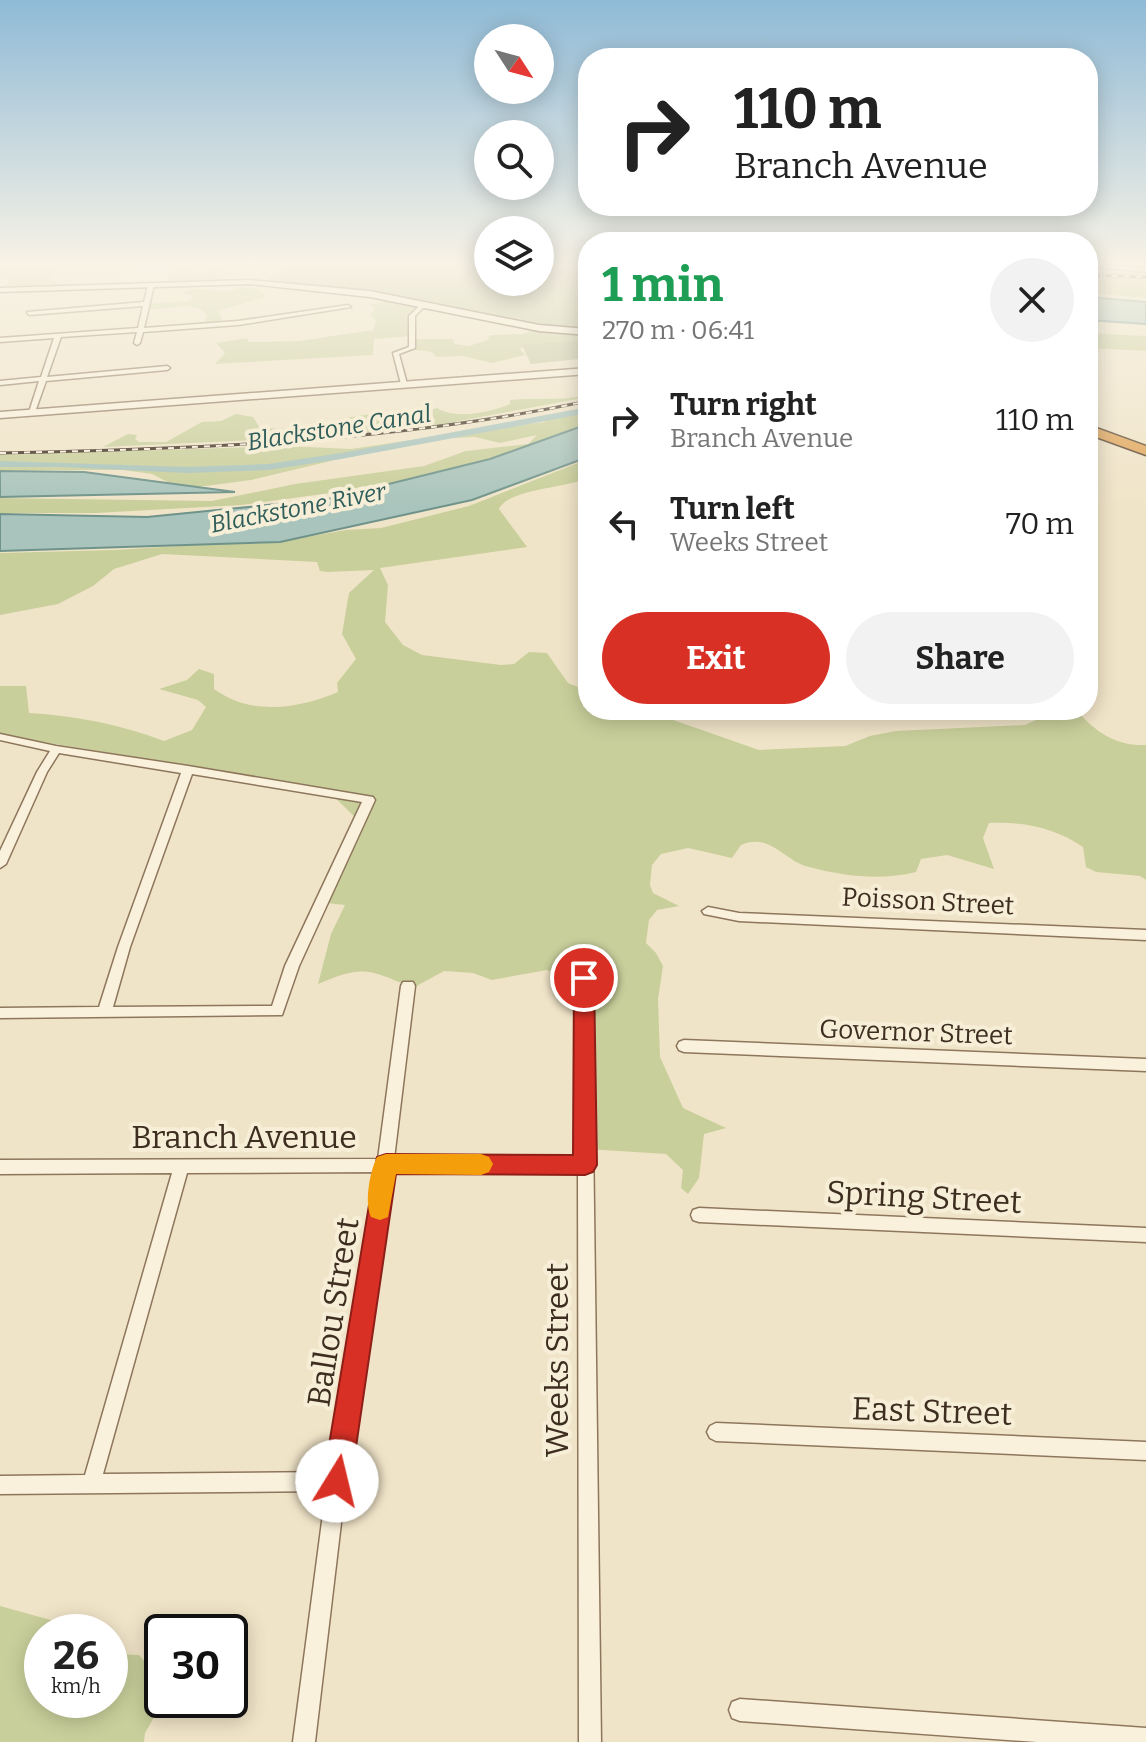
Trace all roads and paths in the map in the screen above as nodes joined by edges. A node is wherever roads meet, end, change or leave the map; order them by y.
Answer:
1 (55, 344) edge
2 (412, 344) edge
3 (138, 355) dead end
4 (167, 368) dead end
5 (137, 371) junction
6 (578, 372) edge
7 (44, 379) junction
8 (0, 383) edge
9 (404, 384) junction
10 (32, 412) junction
11 (0, 415) edge
12 (1098, 433) edge
13 (1098, 439) edge
14 (1146, 451) edge
15 (1146, 457) edge
16 (0, 737) edge
17 (56, 749) junction
18 (188, 769) junction
19 (0, 864) edge
20 (708, 911) dead end
21 (1146, 935) edge
22 (584, 978) dead end
23 (408, 986) dead end
24 (105, 1011) junction
25 (0, 1013) edge
26 (684, 1046) dead end
27 (1146, 1065) edge
28 (386, 1164) junction
29 (182, 1165) junction
30 (585, 1165) junction
31 (0, 1167) edge
32 (699, 1215) dead end
33 (1146, 1235) edge
34 (716, 1432) dead end
35 (1146, 1451) edge
36 (337, 1481) junction
37 (0, 1485) edge
38 (91, 1485) junction
39 (740, 1710) dead end
40 (1146, 1739) edge
41 (304, 1742) edge
42 (590, 1742) edge

1 - 7 street
2 - 9 street
3 - 5 street
4 - 5 street
5 - 7 street
6 - 9 street
7 - 8 street
7 - 10 street
9 - 10 street
10 - 11 street
12 - 14 highway
13 - 15 highway
16 - 17 street
17 - 18 street
17 - 19 street
18 - 24 street
18 - 24 street
20 - 21 street, Poisson Street
22 - 30 street, Weeks Street
23 - 28 street, Ballou Street
24 - 25 street
26 - 27 street, Governor Street
28 - 29 street, Branch Avenue
28 - 30 street, Branch Avenue
28 - 36 street, Ballou Street
29 - 31 street, Branch Avenue
29 - 38 street
30 - 42 street, Weeks Street
32 - 33 street, Spring Street
34 - 35 street, East Street
36 - 38 street
36 - 41 street, Ballou Street
37 - 38 street
39 - 40 street

